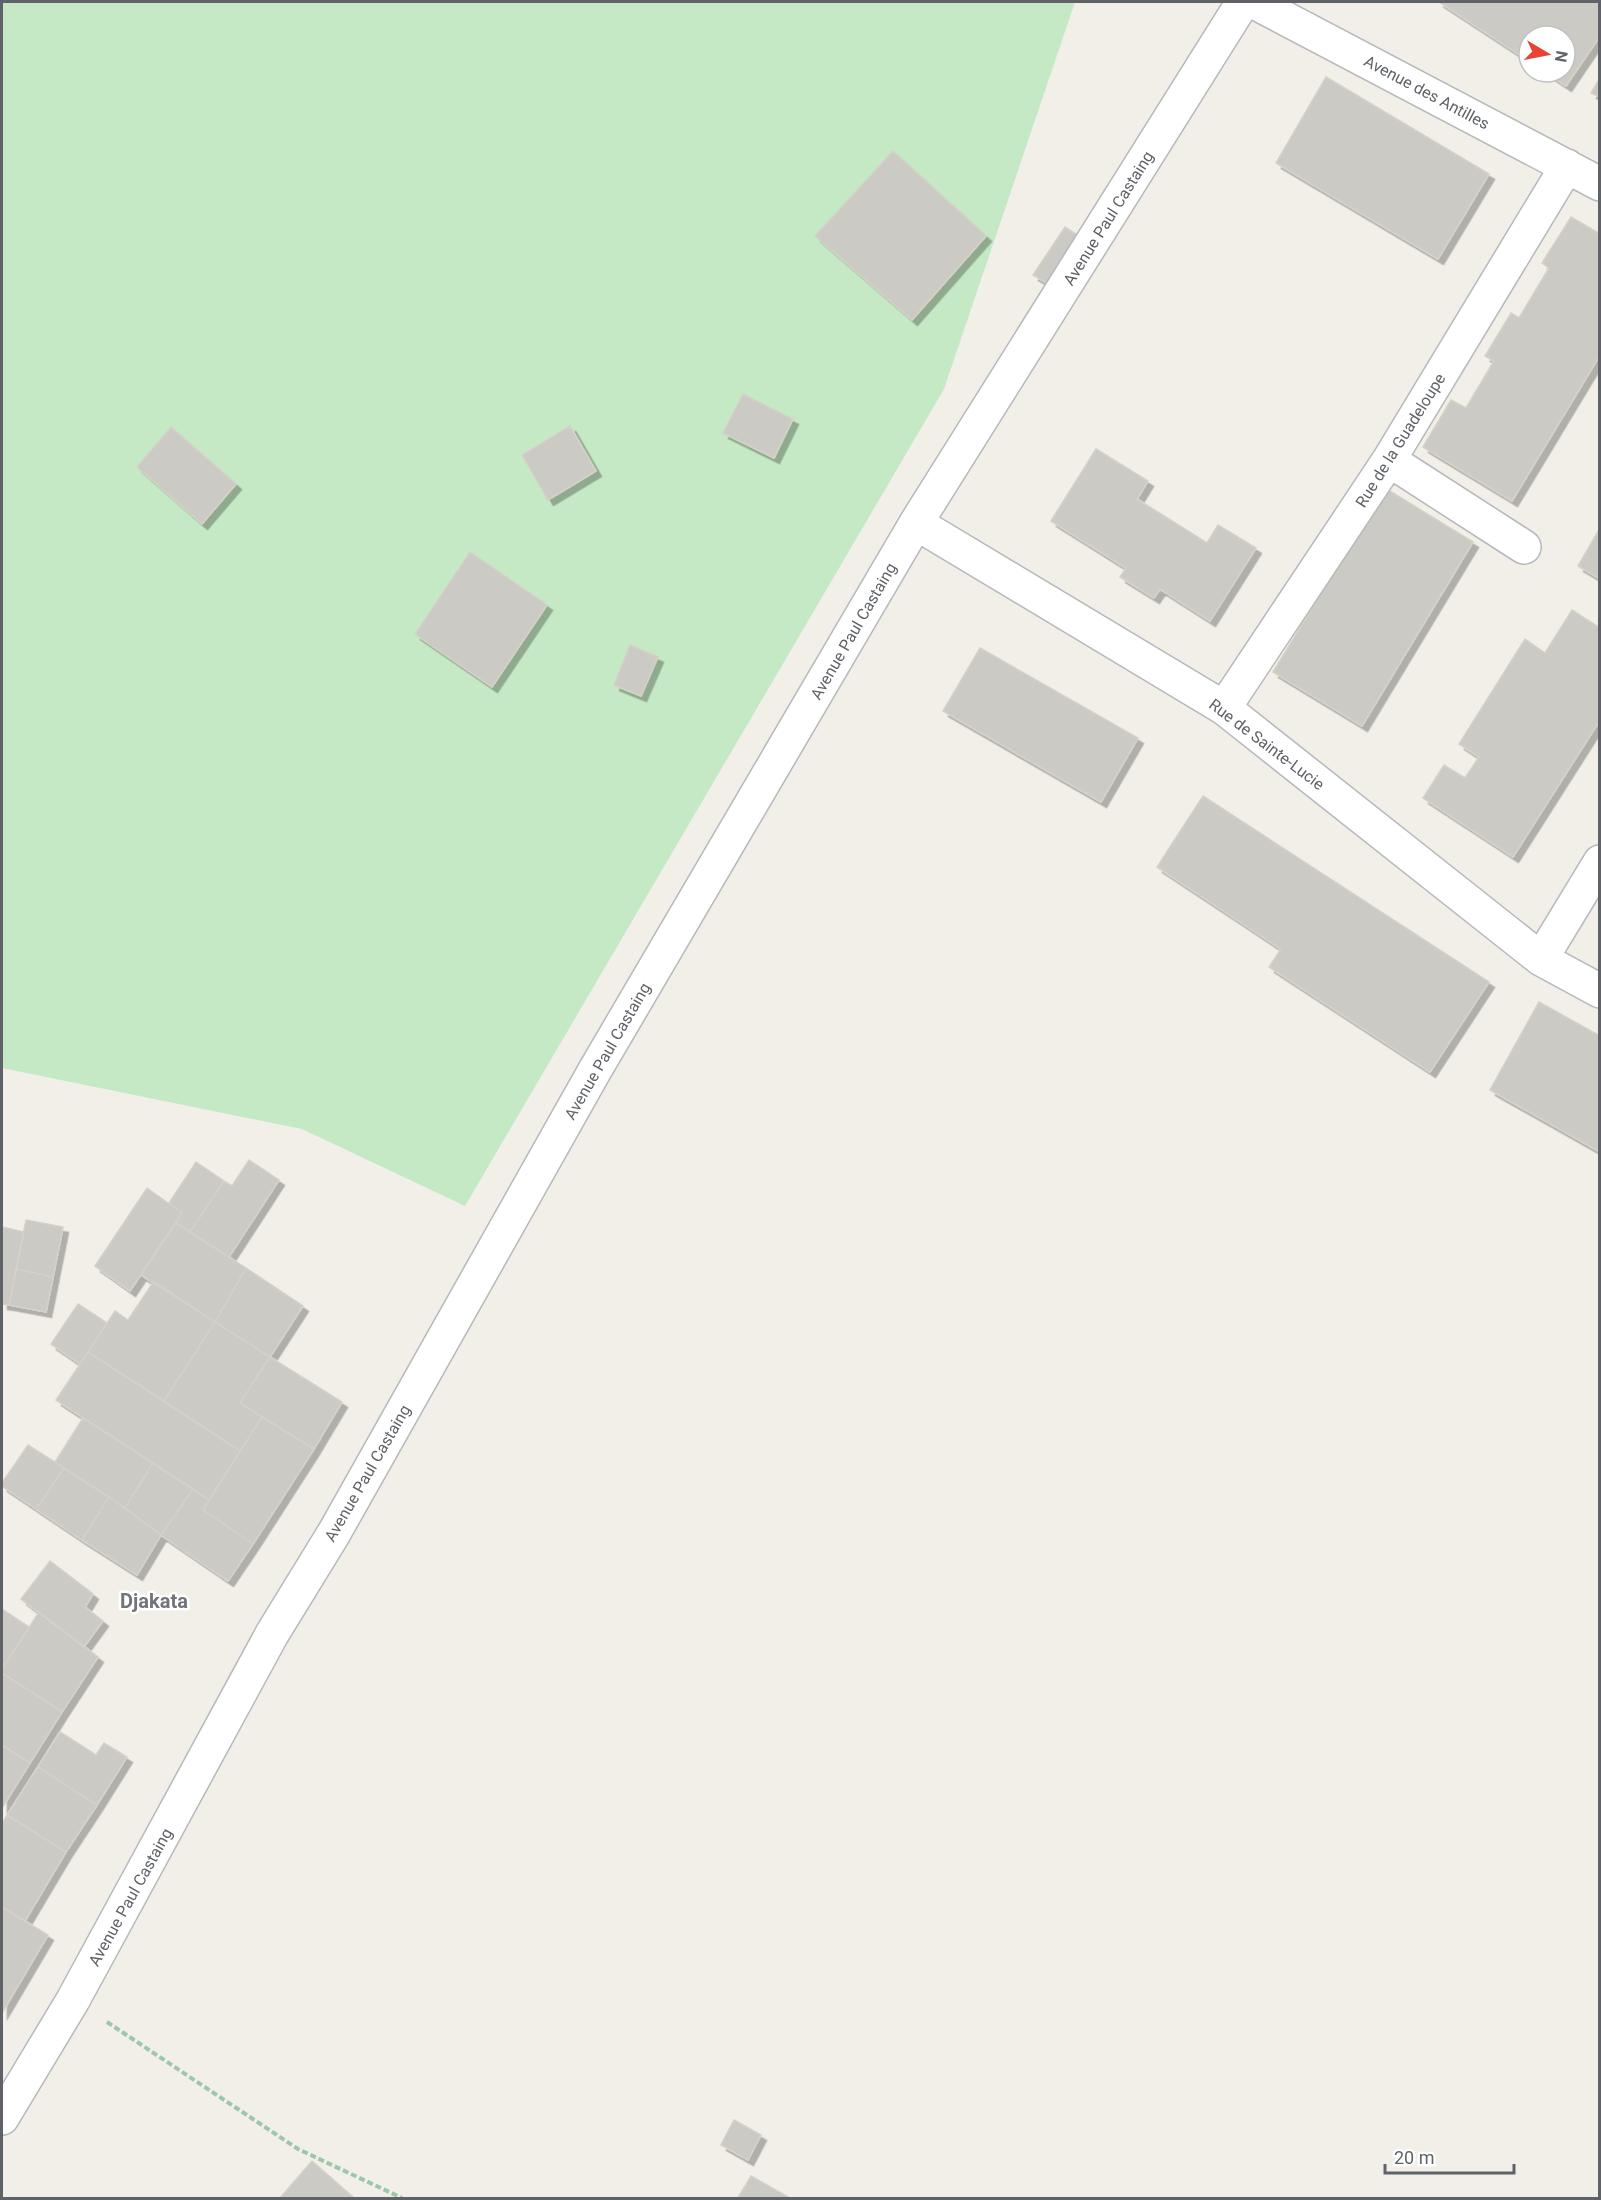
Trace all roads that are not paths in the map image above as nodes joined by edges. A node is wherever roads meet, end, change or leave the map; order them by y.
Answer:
1 (1243, 2) edge
2 (1254, 2) edge
3 (1567, 166) junction
4 (1599, 184) edge
5 (1389, 460) junction
6 (916, 524) junction
7 (1524, 547) dead end
8 (1224, 708) junction
9 (1599, 862) edge
10 (1541, 959) junction
11 (1599, 991) edge
12 (2, 2118) edge

1 - 6 street, Avenue Paul Castaing
2 - 3 street, Avenue des Antilles
3 - 4 street, Avenue des Antilles
3 - 5 street, Rue de la Guadeloupe
5 - 7 street
5 - 8 street, Rue de la Guadeloupe
6 - 8 street, Rue de Sainte-Lucie
6 - 12 street, Avenue Paul Castaing
8 - 10 street, Rue de Sainte-Lucie
9 - 10 street
10 - 11 street, Rue de Sainte-Lucie

